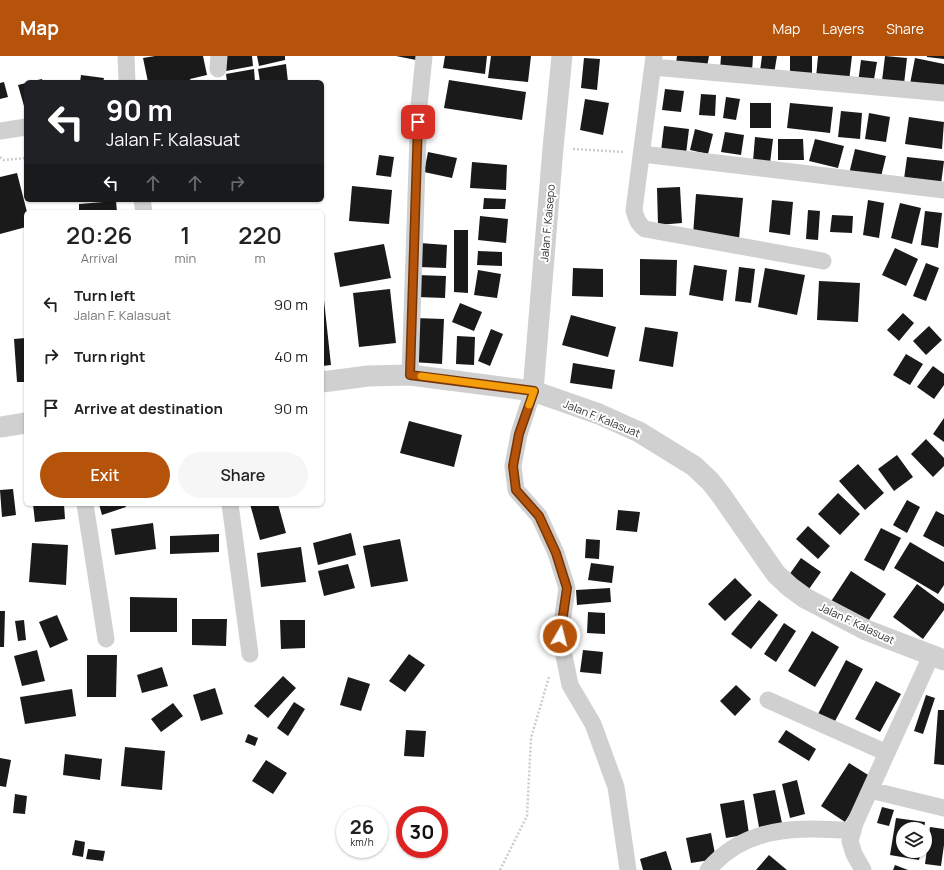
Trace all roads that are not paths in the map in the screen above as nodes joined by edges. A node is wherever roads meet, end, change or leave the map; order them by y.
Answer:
1 (126, 56) edge
2 (424, 56) edge
3 (562, 56) edge
4 (653, 62) edge
5 (127, 80) edge
6 (944, 93) edge
7 (24, 127) edge
8 (0, 131) edge
9 (642, 154) junction
10 (944, 190) edge
11 (823, 261) dead end
12 (410, 375) junction
13 (324, 382) edge
14 (534, 391) junction
15 (24, 423) edge
16 (0, 427) edge
17 (85, 506) edge
18 (230, 506) edge
19 (106, 639) dead end
20 (250, 654) dead end
21 (938, 658) edge
22 (768, 700) dead end
23 (887, 752) junction
24 (870, 790) junction
25 (944, 808) edge
26 (852, 831) junction
27 (628, 870) edge
28 (708, 870) edge
29 (863, 870) edge

1 - 5 street
2 - 12 street
3 - 14 street, Jalan F. Kaisepo
4 - 6 street
4 - 9 street
7 - 8 street
9 - 10 street
9 - 11 street
12 - 13 street, Jalan F. Kalasuat
12 - 14 street, Jalan F. Kalasuat
14 - 21 street, Jalan F. Kalasuat
14 - 27 street
15 - 16 street
17 - 19 street
18 - 20 street
21 - 23 street
22 - 23 street
23 - 24 street
24 - 25 street
24 - 26 street
26 - 28 street
26 - 29 street

